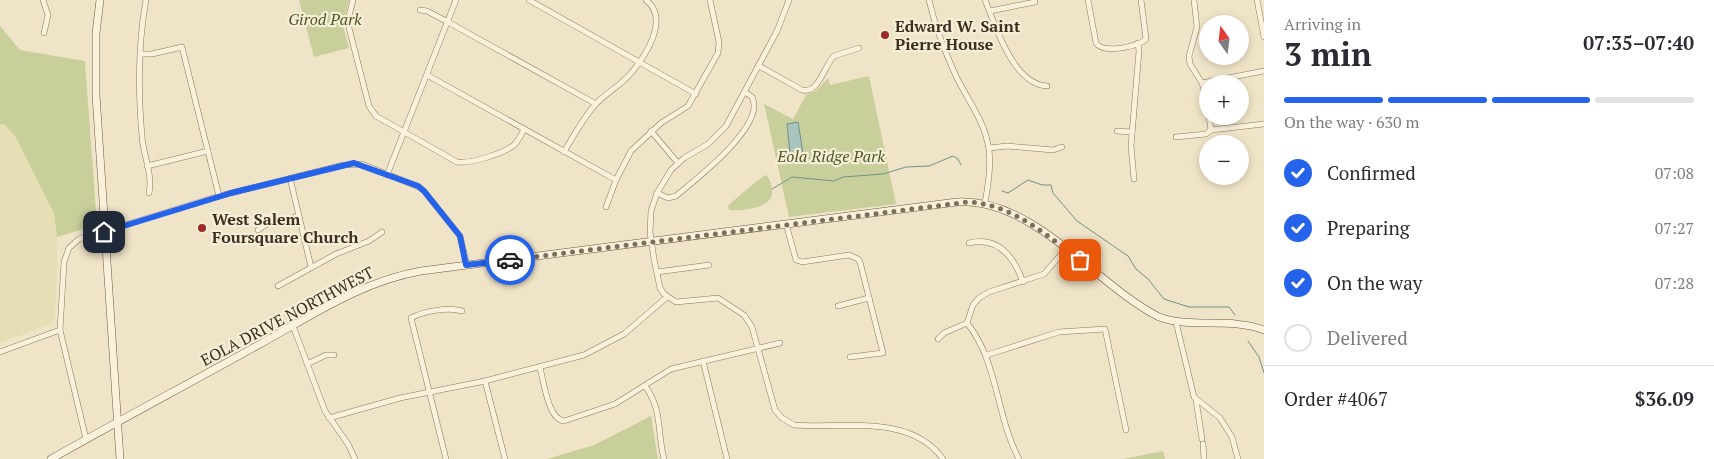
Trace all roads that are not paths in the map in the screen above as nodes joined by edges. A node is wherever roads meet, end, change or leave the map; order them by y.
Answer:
1 (43, 0) edge
2 (100, 0) edge
3 (146, 0) edge
4 (353, 0) edge
5 (456, 0) edge
6 (646, 0) edge
7 (710, 0) edge
8 (789, 0) edge
9 (929, 0) edge
10 (986, 0) edge
11 (1088, 0) edge
12 (1141, 0) edge
13 (1194, 0) edge
14 (1257, 0) edge
15 (531, 1) edge
16 (1035, 2) dead end
17 (420, 10) dead end
18 (990, 12) junction
19 (448, 22) junction
20 (44, 33) dead end
21 (1264, 37) edge
22 (1138, 43) junction
23 (859, 48) dead end
24 (141, 54) junction
25 (639, 62) junction
26 (759, 66) junction
27 (1264, 71) edge
28 (427, 75) junction
29 (1241, 75) edge
30 (1199, 78) edge
31 (1047, 86) dead end
32 (745, 92) junction
33 (696, 94) junction
34 (596, 104) junction
35 (1264, 124) edge
36 (1210, 125) edge
37 (524, 130) junction
38 (1211, 130) junction
39 (651, 131) junction
40 (1117, 131) dead end
41 (404, 132) junction
42 (1132, 132) junction
43 (1176, 137) dead end
44 (1062, 147) dead end
45 (989, 148) junction
46 (208, 151) junction
47 (564, 152) junction
48 (678, 163) junction
49 (147, 166) junction
50 (387, 174) junction
51 (290, 178) junction
52 (1134, 179) dead end
53 (616, 180) junction
54 (149, 193) dead end
55 (656, 193) junction
56 (219, 196) junction
57 (985, 203) junction
58 (606, 207) dead end
59 (299, 216) junction
60 (786, 224) junction
61 (258, 230) dead end
62 (104, 232) junction
63 (382, 232) dead end
64 (651, 240) junction
65 (969, 243) dead end
66 (1066, 250) junction
67 (466, 265) junction
68 (709, 265) dead end
69 (312, 267) junction
70 (657, 272) junction
71 (1023, 282) junction
72 (278, 286) dead end
73 (667, 298) junction
74 (869, 298) junction
75 (838, 306) dead end
76 (462, 311) dead end
77 (1176, 322) junction
78 (967, 323) junction
79 (293, 326) junction
80 (60, 330) junction
81 (1264, 330) edge
82 (938, 339) dead end
83 (780, 343) dead end
84 (758, 348) junction
85 (0, 352) edge
86 (334, 355) dead end
87 (986, 355) junction
88 (850, 357) dead end
89 (703, 361) junction
90 (307, 364) junction
91 (540, 368) junction
92 (485, 381) junction
93 (645, 386) junction
94 (430, 394) junction
95 (1196, 400) junction
96 (329, 418) junction
97 (117, 423) junction
98 (1126, 430) dead end
99 (86, 439) junction
100 (50, 459) edge
101 (120, 459) edge
102 (355, 459) edge
103 (446, 459) edge
104 (505, 459) edge
105 (664, 459) edge
106 (727, 459) edge
107 (943, 459) edge
108 (1019, 459) edge
109 (1204, 459) edge
110 (1238, 459) edge

1 - 20 street
2 - 62 main road
3 - 24 street
4 - 41 street
5 - 19 street
6 - 25 street
7 - 33 street
8 - 26 street
9 - 45 street
10 - 18 street
11 - 22 street
12 - 22 street
13 - 30 street
14 - 21 street
15 - 25 street
16 - 18 street
17 - 19 street
18 - 31 street
19 - 28 street
19 - 34 street
22 - 42 street
23 - 26 street
24 - 46 street
24 - 49 street
25 - 33 street
25 - 34 street
26 - 32 street
27 - 29 street
28 - 37 street
28 - 41 street
32 - 48 street
32 - 55 street
33 - 39 street
34 - 47 street
35 - 38 street
36 - 38 street
37 - 41 street
37 - 47 street
38 - 43 street
39 - 48 street
39 - 53 street
40 - 42 street
41 - 50 street
42 - 52 street
44 - 45 street
45 - 57 street
46 - 49 street
46 - 56 street
47 - 53 street
48 - 55 street
49 - 54 street
50 - 51 street
50 - 67 street
51 - 56 street
51 - 59 street
53 - 58 street
55 - 64 street
56 - 62 street
57 - 60 main road, EOLA DRIVE NORTHWEST
57 - 66 main road, EOLA DRIVE NORTHWEST
59 - 61 street
59 - 69 street
60 - 64 main road, EOLA DRIVE NORTHWEST
60 - 74 street
62 - 80 street
62 - 97 main road
63 - 69 street
64 - 67 main road, EOLA DRIVE NORTHWEST
64 - 70 street
65 - 71 street
66 - 71 street
66 - 77 main road, EOLA DRIVE NORTHWEST
67 - 79 main road, EOLA DRIVE NORTHWEST
68 - 70 street
69 - 72 street
70 - 73 street
71 - 78 street
73 - 84 street
73 - 91 street
74 - 75 street
74 - 88 street
76 - 94 street
77 - 81 main road, EOLA DRIVE NORTHWEST
77 - 95 street
78 - 82 street
78 - 87 street
79 - 90 street
79 - 97 main road, EOLA DRIVE NORTHWEST
80 - 85 street
80 - 99 street
83 - 84 street
84 - 89 street
84 - 107 street
86 - 90 street
87 - 98 street
87 - 108 street
89 - 93 street
89 - 106 street
90 - 96 street
91 - 92 street
91 - 93 street
92 - 94 street
92 - 104 street
93 - 105 street
94 - 96 street
94 - 103 street
95 - 109 street
95 - 110 street
96 - 102 street
97 - 99 main road, EOLA DRIVE NORTHWEST
97 - 101 main road
99 - 100 main road, EOLA DRIVE NORTHWEST

